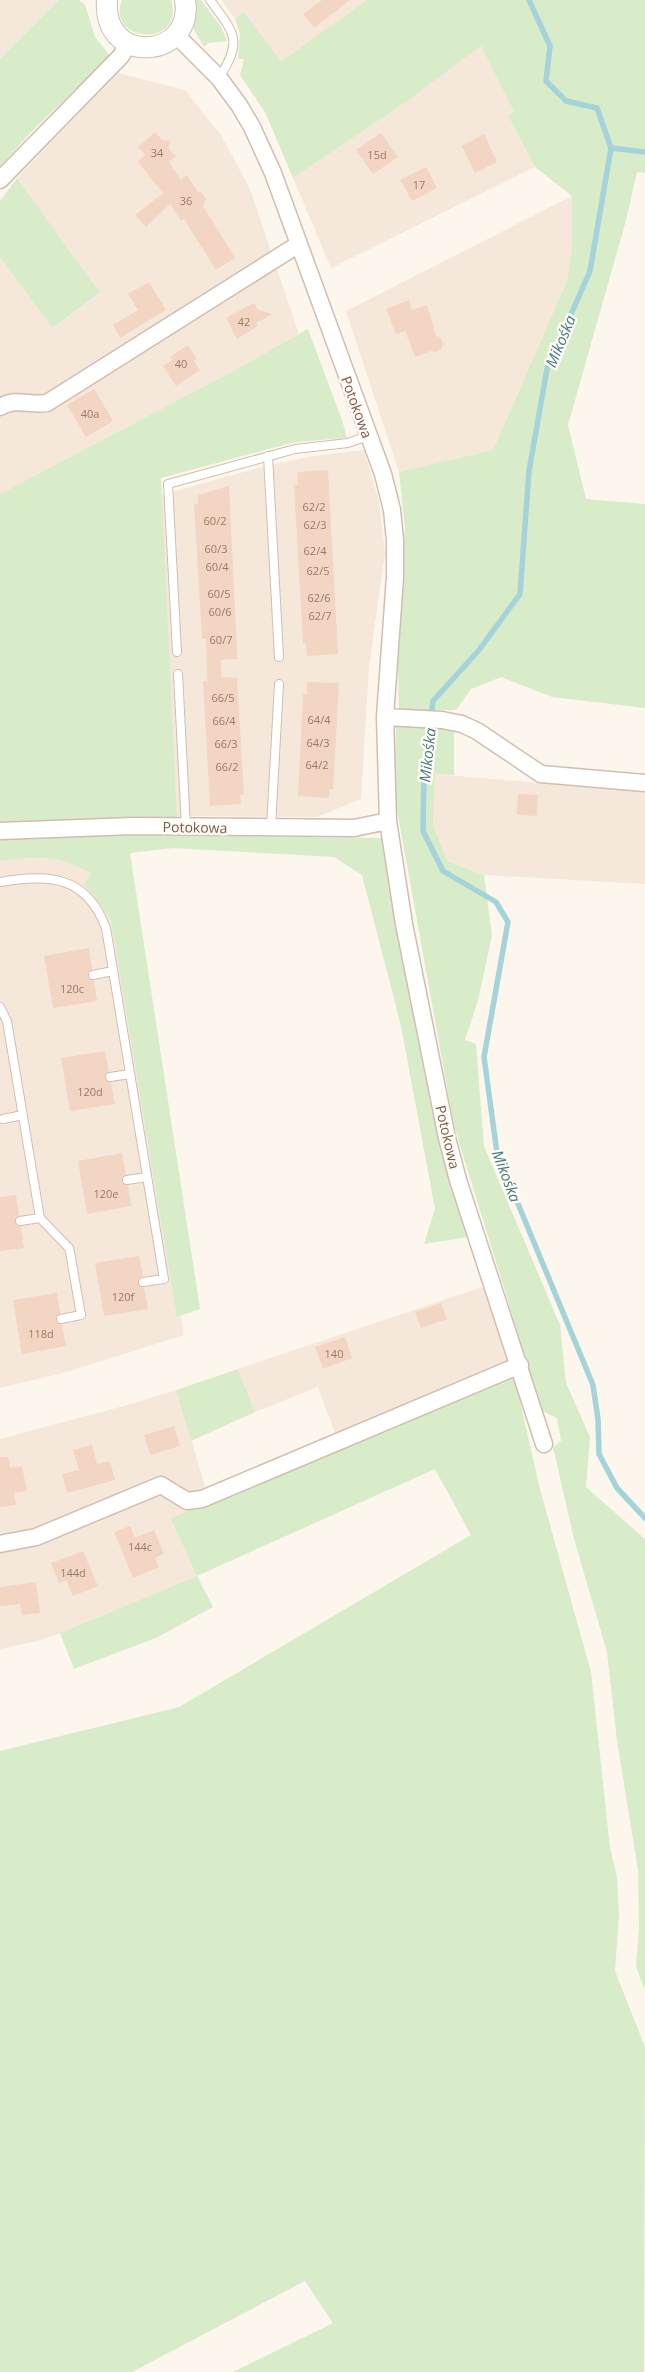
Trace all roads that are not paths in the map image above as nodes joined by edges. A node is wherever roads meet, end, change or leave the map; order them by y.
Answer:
1 (107, 0) edge
2 (185, 0) edge
3 (210, 0) edge
4 (176, 35) junction
5 (128, 44) junction
6 (219, 78) junction
7 (0, 180) edge
8 (298, 244) junction
9 (0, 407) edge
10 (368, 436) junction
11 (268, 456) junction
12 (177, 652) dead end
13 (279, 657) dead end
14 (178, 674) dead end
15 (279, 684) dead end
16 (385, 717) junction
17 (645, 783) edge
18 (388, 821) junction
19 (186, 827) junction
20 (272, 827) junction
21 (0, 830) edge
22 (0, 882) edge
23 (113, 971) junction
24 (92, 975) dead end
25 (0, 1007) edge
26 (130, 1074) junction
27 (110, 1077) dead end
28 (22, 1115) junction
29 (3, 1119) dead end
30 (147, 1177) junction
31 (127, 1180) dead end
32 (40, 1218) junction
33 (20, 1221) dead end
34 (144, 1282) dead end
35 (61, 1319) dead end
36 (520, 1365) junction
37 (544, 1444) dead end
38 (0, 1544) edge

1 - 5 street
2 - 4 street
3 - 6 lane
4 - 5 street
4 - 6 street, Potokowa
5 - 7 street
6 - 8 street, Potokowa
8 - 9 street
8 - 10 street, Potokowa
10 - 11 lane
10 - 16 street, Potokowa
11 - 12 lane
11 - 13 lane
14 - 19 lane
15 - 20 lane
16 - 17 street
16 - 18 street, Potokowa
18 - 20 street, Potokowa
18 - 36 street, Potokowa
19 - 20 street, Potokowa
19 - 21 street, Potokowa
22 - 23 lane
23 - 24 lane
23 - 26 lane
25 - 28 lane
26 - 27 lane
26 - 30 lane
28 - 29 lane
28 - 32 lane
30 - 31 lane
30 - 34 lane
32 - 33 lane
32 - 35 lane
36 - 37 street, Potokowa
36 - 38 street

